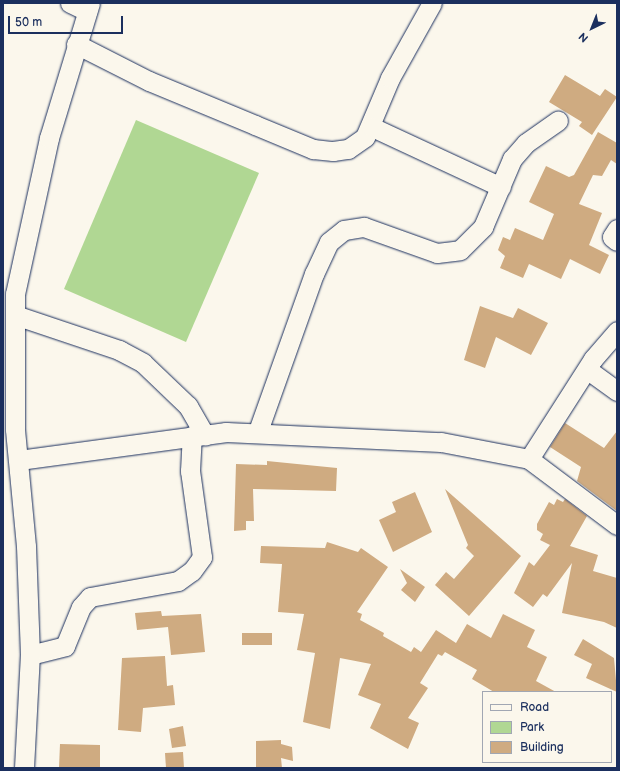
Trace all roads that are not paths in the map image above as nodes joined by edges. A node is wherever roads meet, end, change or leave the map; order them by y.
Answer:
1 (70, 3) edge
2 (432, 3) edge
3 (88, 7) edge
4 (76, 44) junction
5 (558, 121) dead end
6 (372, 127) junction
7 (501, 187) junction
8 (617, 229) edge
9 (617, 241) edge
10 (9, 293) edge
11 (15, 315) junction
12 (617, 331) edge
13 (588, 370) junction
14 (617, 391) edge
15 (9, 429) edge
16 (258, 431) junction
17 (198, 435) junction
18 (529, 459) junction
19 (18, 460) junction
20 (617, 525) edge
21 (30, 655) junction
22 (24, 768) edge

1 - 3 street
2 - 6 street
3 - 4 street
4 - 6 street
4 - 10 street
5 - 7 street
6 - 7 street
7 - 16 street
8 - 9 street
10 - 11 street
11 - 15 street
11 - 17 street
12 - 13 street
13 - 14 street
13 - 18 street
15 - 19 street
16 - 17 street
16 - 18 street
17 - 19 street
17 - 21 street
18 - 20 street
19 - 21 street
21 - 22 street

